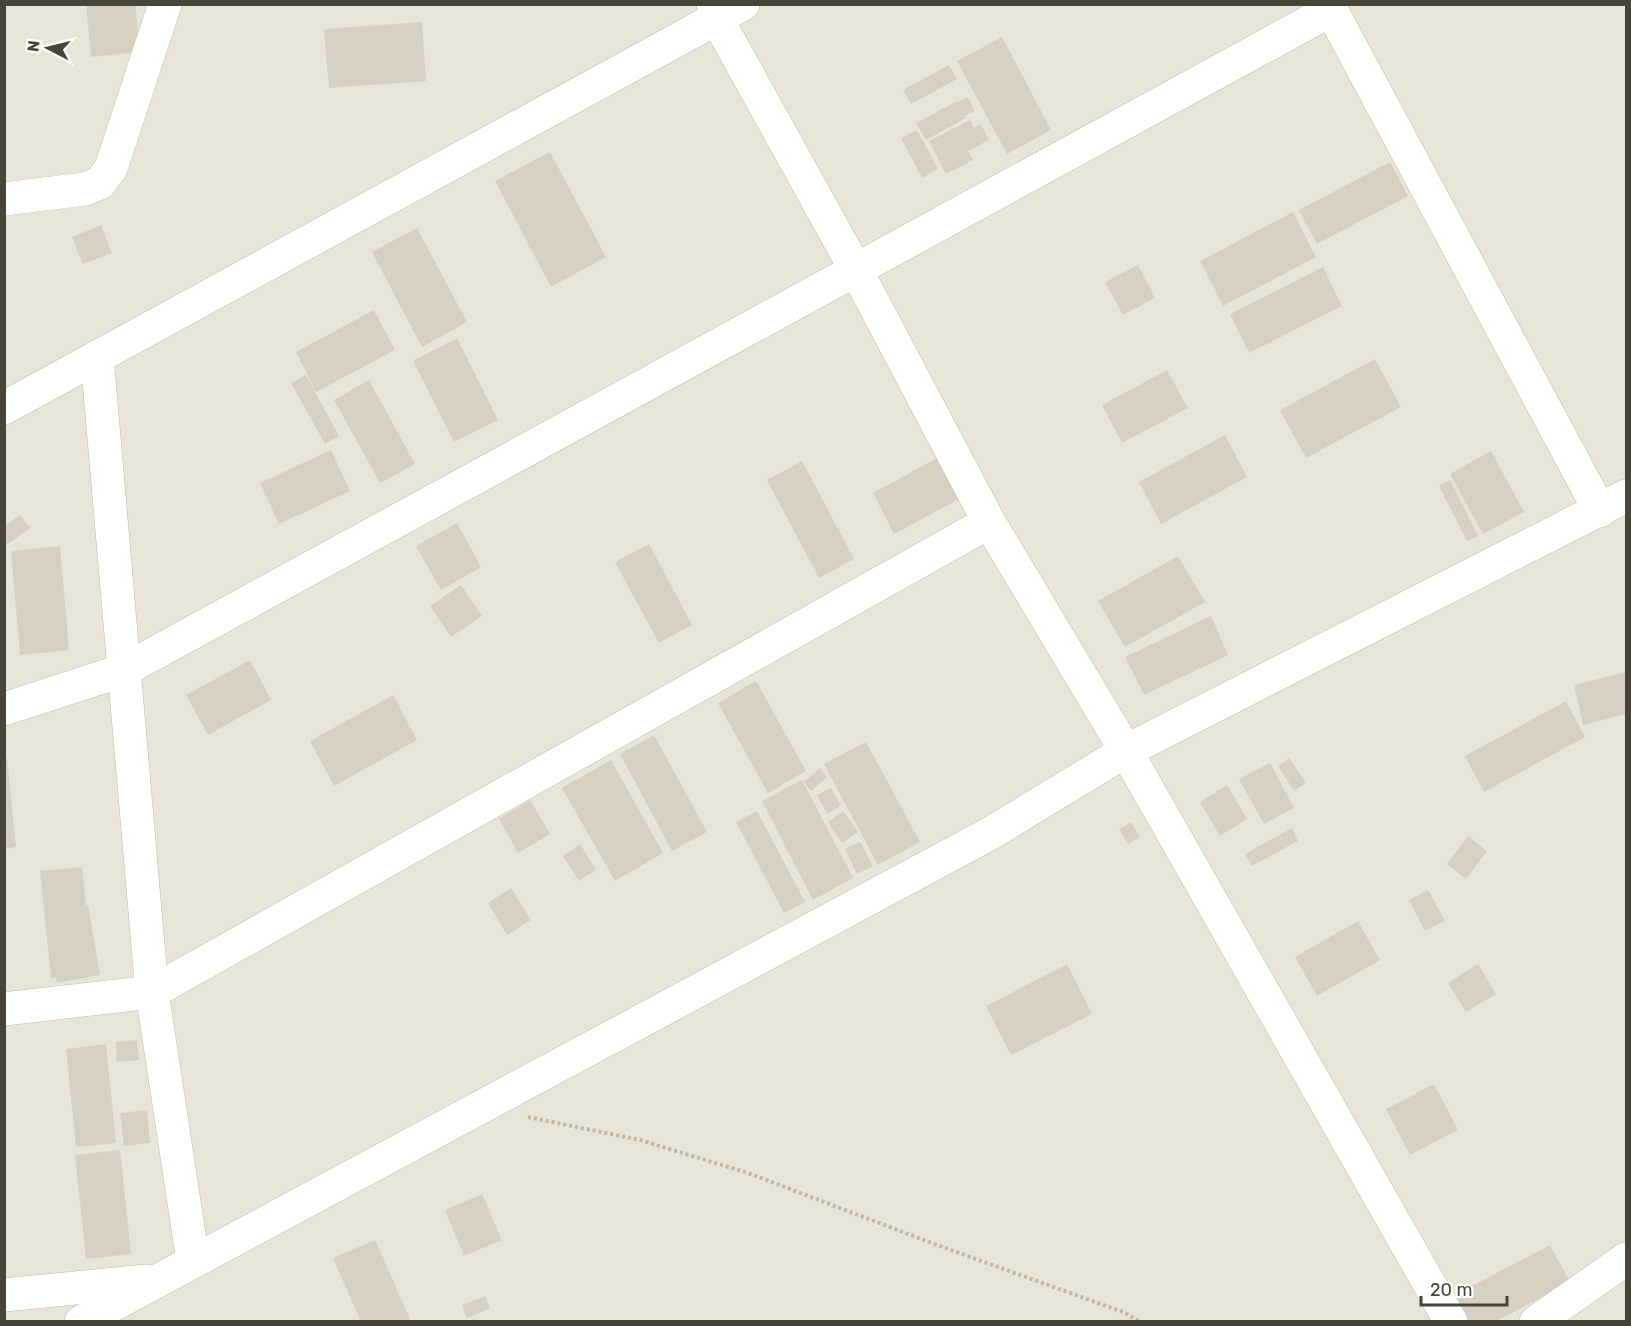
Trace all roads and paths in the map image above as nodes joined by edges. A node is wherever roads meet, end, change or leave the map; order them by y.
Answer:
1 (165, 4) edge
2 (1330, 7) edge
3 (724, 9) edge
4 (4, 199) edge
5 (856, 270) junction
6 (97, 357) junction
7 (4, 408) edge
8 (1613, 504) edge
9 (989, 522) junction
10 (124, 670) junction
11 (4, 709) edge
12 (1126, 751) junction
13 (152, 992) junction
14 (4, 1009) edge
15 (526, 1117) dead end
16 (1626, 1259) edge
17 (193, 1261) junction
18 (161, 1279) junction
19 (4, 1294) edge
20 (81, 1322) edge
21 (1141, 1322) edge
22 (1451, 1322) edge
23 (1536, 1322) edge

1 - 4 street
2 - 5 street
2 - 8 street
3 - 5 street
3 - 6 street
5 - 9 street
5 - 10 street
6 - 7 street
6 - 10 street
8 - 12 street
9 - 12 street
9 - 13 street
10 - 11 street
10 - 13 street
12 - 17 street
12 - 22 street
13 - 14 street
13 - 17 street
15 - 21 path
16 - 23 street
17 - 18 street
18 - 19 street
18 - 20 street

